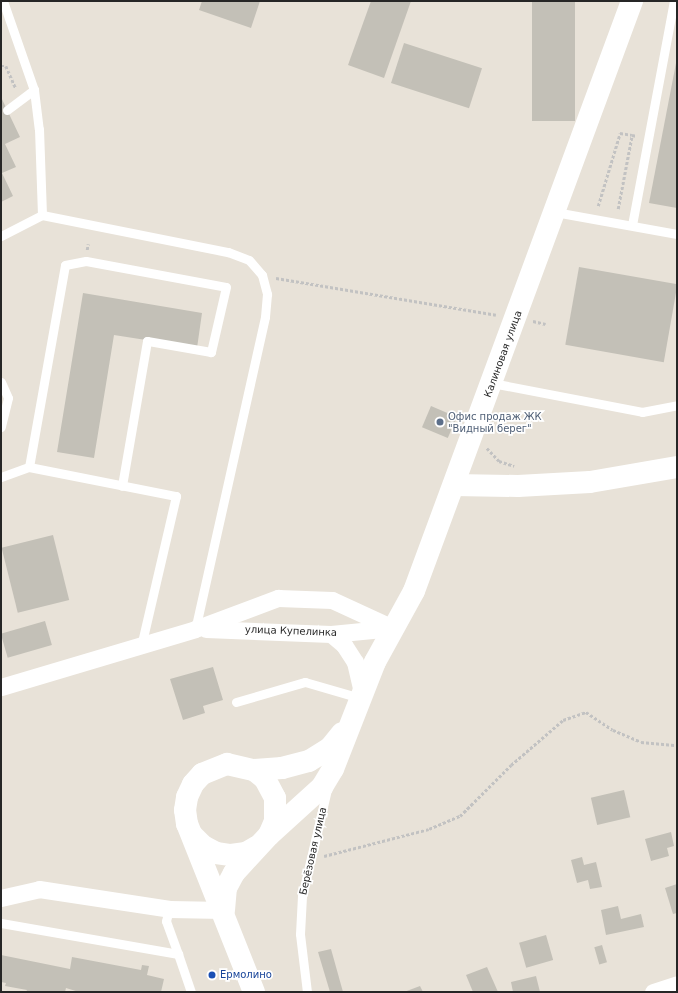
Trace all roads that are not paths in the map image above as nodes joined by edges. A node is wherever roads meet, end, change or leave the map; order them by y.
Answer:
1 (2, 1) edge
2 (632, 1) edge
3 (674, 1) edge
4 (34, 90) junction
5 (7, 110) dead end
6 (555, 212) junction
7 (42, 215) junction
8 (632, 225) junction
9 (677, 234) edge
10 (1, 236) edge
11 (1, 382) edge
12 (492, 383) junction
13 (677, 405) edge
14 (1, 427) edge
15 (29, 467) junction
16 (677, 468) edge
17 (1, 477) edge
18 (454, 485) junction
19 (122, 486) junction
20 (393, 628) junction
21 (195, 629) junction
22 (330, 634) junction
23 (141, 646) junction
24 (1, 687) edge
25 (361, 695) junction
26 (236, 702) dead end
27 (349, 724) junction
28 (333, 769) junction
29 (254, 770) junction
30 (193, 836) junction
31 (264, 840) junction
32 (1, 898) edge
33 (169, 909) junction
34 (224, 910) junction
35 (1, 923) edge
36 (178, 954) junction
37 (677, 984) edge
38 (191, 992) edge
39 (254, 992) edge
40 (307, 992) edge
41 (653, 992) edge

1 - 4 lane
2 - 6 street, Калиновая улица
3 - 8 lane
4 - 5 lane
4 - 7 lane
6 - 8 lane
6 - 12 street, Калиновая улица
7 - 10 lane
7 - 21 lane
8 - 9 lane
11 - 14 lane
12 - 13 lane
12 - 18 street, Калиновая улица
15 - 17 lane
15 - 19 lane
15 - 19 lane
16 - 18 street
18 - 20 street, Калиновая улица
19 - 23 lane
20 - 21 street, улица Купелинка
20 - 22 street, улица Купелинка
20 - 25 street, Калиновая улица
21 - 22 street, улица Купелинка
21 - 23 street
22 - 25 street
23 - 24 street
25 - 26 lane
25 - 27 street, Калиновая улица
27 - 28 street
27 - 29 street
28 - 31 street
28 - 40 lane, Берёзовая улица
29 - 30 street
29 - 31 street
30 - 31 street
30 - 34 street
31 - 34 street
32 - 33 street
33 - 34 street
33 - 36 lane
34 - 39 street
35 - 36 lane
36 - 38 lane
37 - 41 street

